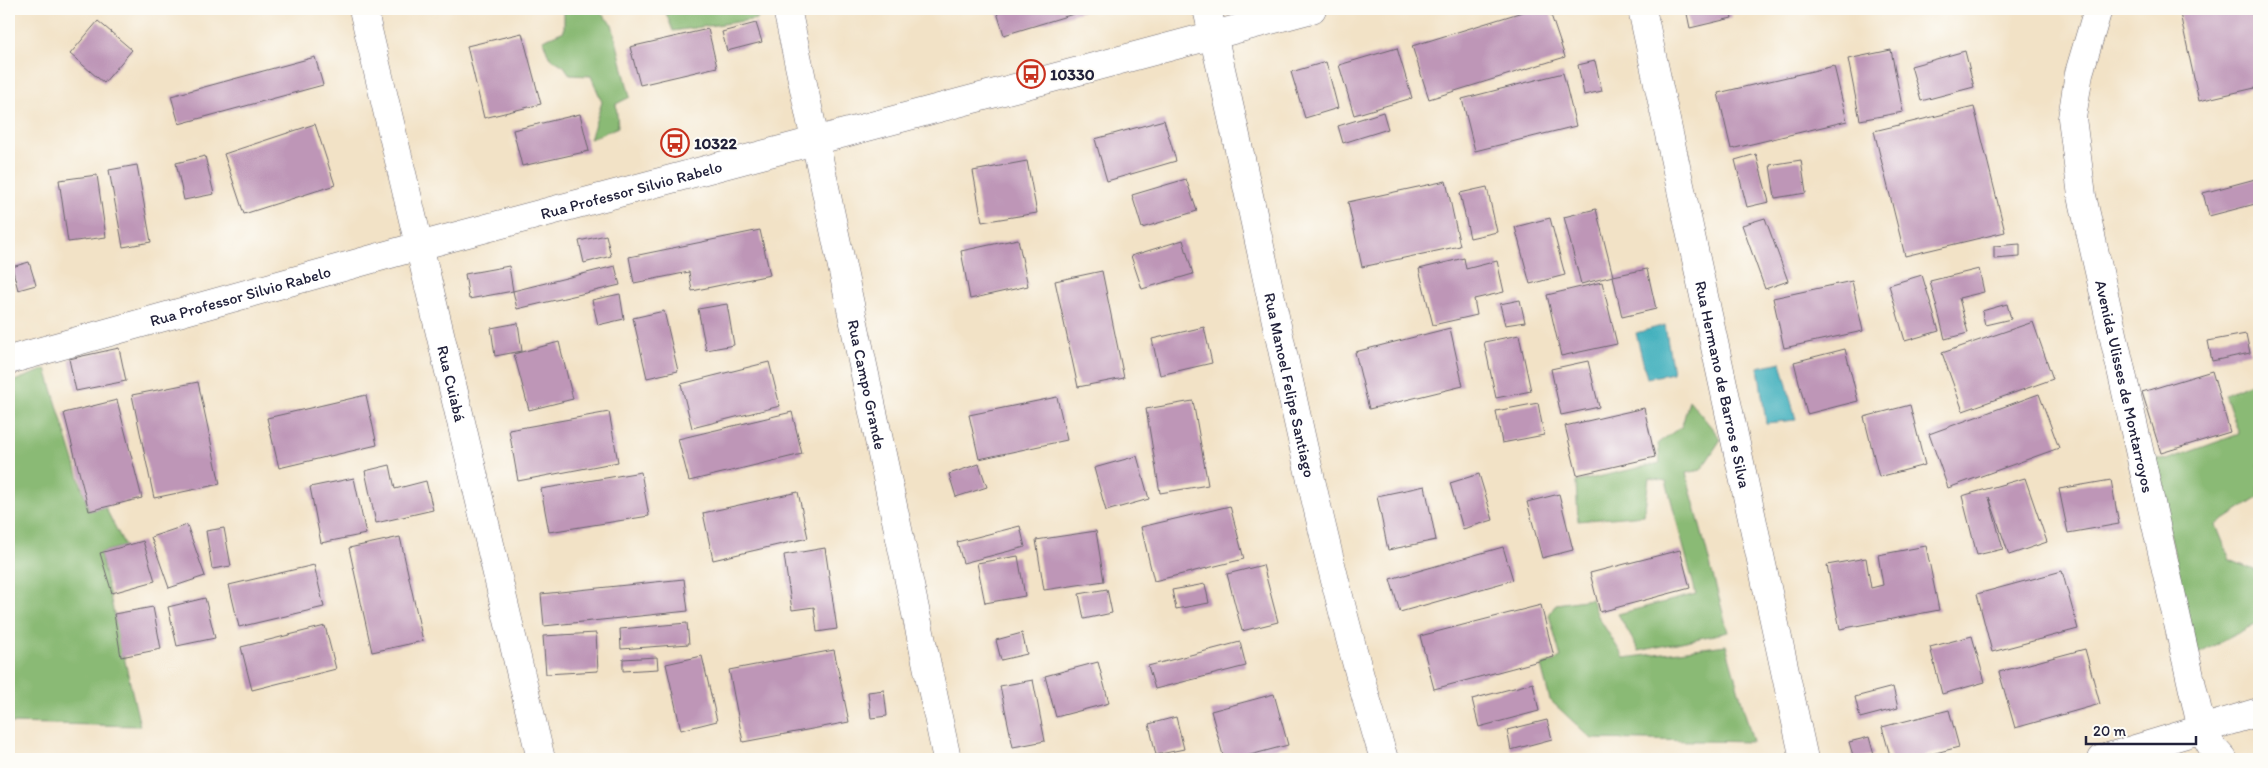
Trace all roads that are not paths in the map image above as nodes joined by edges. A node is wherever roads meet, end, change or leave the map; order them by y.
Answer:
1 (363, 9) edge
2 (787, 9) edge
3 (1207, 9) edge
4 (1312, 9) edge
5 (1642, 9) edge
6 (2098, 9) edge
7 (1214, 35) junction
8 (814, 140) junction
9 (419, 246) junction
10 (9, 360) edge
11 (2259, 712) edge
12 (2202, 730) junction
13 (541, 759) edge
14 (947, 759) edge
15 (1384, 759) edge
16 (1804, 759) edge
17 (2102, 759) edge
18 (2223, 759) edge

1 - 9 street, Rua Cuiabá
2 - 8 street, Rua Campo Grande
3 - 7 street, Rua Manoel Felipe Santiago
4 - 7 street, Rua Professor Silvio Rabelo
5 - 16 street, Rua Hermano de Barros e Silva
6 - 12 street, Avenida Ulisses de Montarroyos
7 - 8 street, Rua Professor Silvio Rabelo
7 - 15 street, Rua Manoel Felipe Santiago
8 - 9 street, Rua Professor Silvio Rabelo
8 - 14 street, Rua Campo Grande
9 - 10 street, Rua Professor Silvio Rabelo
9 - 13 street, Rua Cuiabá
11 - 12 street
12 - 17 street
12 - 18 street, Avenida Ulisses de Montarroyos

